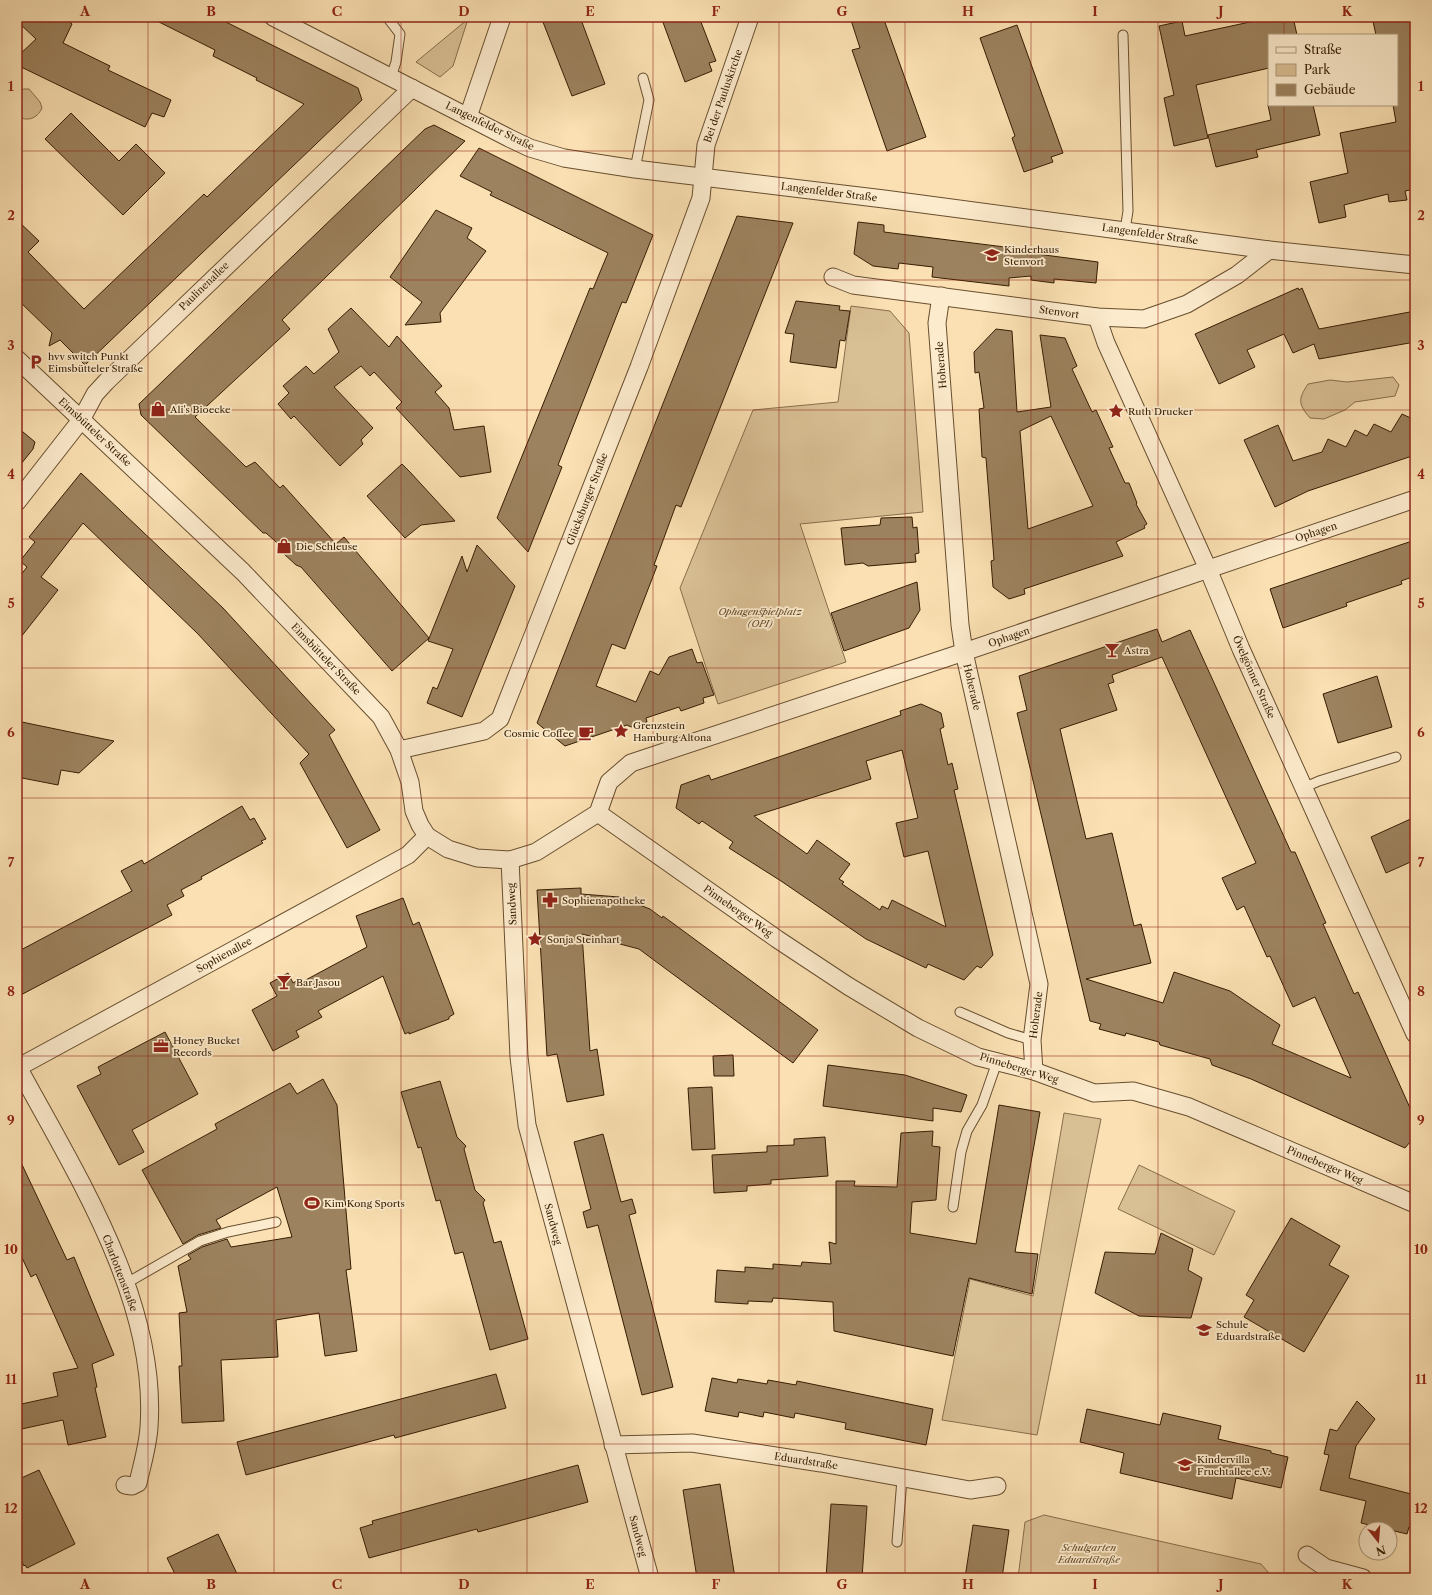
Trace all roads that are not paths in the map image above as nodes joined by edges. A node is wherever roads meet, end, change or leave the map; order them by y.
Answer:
1 (273, 17) edge
2 (387, 17) edge
3 (502, 17) edge
4 (750, 17) edge
5 (1123, 34) dead end
6 (391, 77) junction
7 (643, 78) dead end
8 (412, 88) junction
9 (468, 117) junction
10 (635, 169) junction
11 (703, 177) junction
12 (1125, 230) junction
13 (1269, 250) junction
14 (1415, 265) edge
15 (833, 277) dead end
16 (941, 296) junction
17 (1097, 317) junction
18 (17, 359) edge
19 (81, 420) junction
20 (1415, 499) edge
21 (17, 502) edge
22 (1208, 568) junction
23 (964, 652) junction
24 (400, 750) junction
25 (1396, 757) dead end
26 (1304, 788) junction
27 (598, 813) junction
28 (427, 836) junction
29 (510, 860) junction
30 (960, 1012) dead end
31 (1415, 1034) edge
32 (1032, 1040) junction
33 (997, 1062) junction
34 (17, 1067) edge
35 (1034, 1071) junction
36 (1415, 1204) edge
37 (953, 1207) dead end
38 (276, 1222) dead end
39 (125, 1284) junction
40 (613, 1445) junction
41 (902, 1479) junction
42 (125, 1486) dead end
43 (997, 1486) dead end
44 (897, 1542) dead end
45 (1307, 1555) dead end
46 (650, 1578) edge
47 (1363, 1578) edge

1 - 6 street, Langenfelder Straße
2 - 6 lane
3 - 9 street
4 - 11 street, Bei der Pauluskirche
5 - 12 lane
6 - 8 street, Langenfelder Straße
7 - 10 lane
8 - 9 street, Langenfelder Straße
8 - 19 street, Paulinenallee
9 - 10 street, Langenfelder Straße
10 - 11 street, Langenfelder Straße
11 - 12 street, Langenfelder Straße
11 - 24 street, Glücksburger Straße
12 - 13 street, Langenfelder Straße
13 - 14 street, Langenfelder Straße
13 - 17 street, Stenvort
15 - 16 street, Stenvort
16 - 17 street, Stenvort
16 - 23 street, Hoherade
17 - 22 street, Övelgönner Straße
18 - 19 street, Eimsbütteler Straße
19 - 21 street, Paulinenallee
19 - 24 street, Eimsbütteler Straße
20 - 22 street, Ophagen
22 - 23 street, Ophagen
22 - 26 street, Övelgönner Straße
23 - 27 street, Ophagen
23 - 32 street, Hoherade
24 - 28 street, Eimsbütteler Straße
25 - 26 lane
26 - 31 street, Övelgönner Straße
27 - 29 street, Eimsbütteler Straße
27 - 33 street, Pinneberger Weg
28 - 29 street, Eimsbütteler Straße
28 - 34 street, Sophienallee
29 - 40 street, Sandweg
30 - 32 lane
32 - 35 street, Hoherade
33 - 35 street, Pinneberger Weg
33 - 37 lane
34 - 39 street, Charlottenstraße
35 - 36 street, Pinneberger Weg
38 - 39 lane
39 - 42 street, Charlottenstraße
40 - 41 street, Eduardstraße
40 - 46 street, Sandweg
41 - 43 street, Eduardstraße
41 - 44 lane
45 - 47 street

